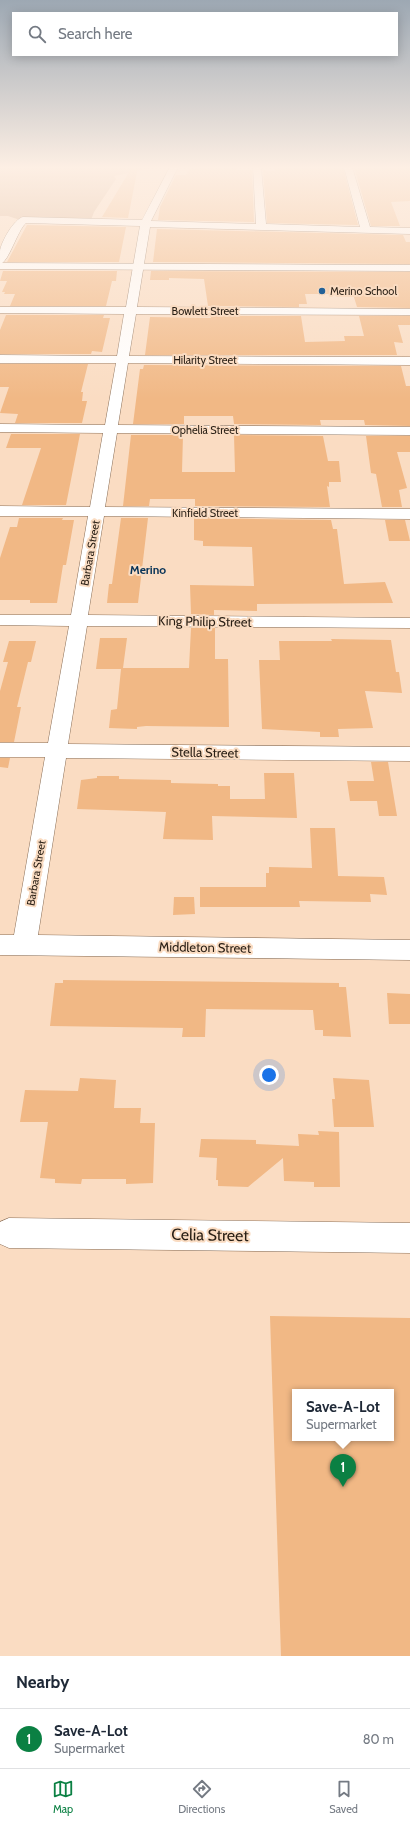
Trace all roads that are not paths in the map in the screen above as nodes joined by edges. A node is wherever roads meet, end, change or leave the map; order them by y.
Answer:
1 (8, 244) edge
2 (142, 244) edge
3 (0, 261) edge
4 (0, 266) edge
5 (138, 267) junction
6 (410, 268) edge
7 (0, 310) edge
8 (131, 310) junction
9 (410, 312) edge
10 (0, 359) edge
11 (122, 360) junction
12 (410, 361) edge
13 (0, 428) edge
14 (111, 429) junction
15 (410, 431) edge
16 (0, 511) edge
17 (97, 512) junction
18 (410, 514) edge
19 (0, 620) edge
20 (79, 620) junction
21 (410, 623) edge
22 (0, 750) edge
23 (57, 751) junction
24 (410, 754) edge
25 (0, 945) edge
26 (24, 945) junction
27 (410, 950) edge
28 (9, 1233) dead end
29 (410, 1238) edge

1 - 3 street
2 - 5 street, Barbara Street
4 - 5 street
5 - 6 street
5 - 8 street, Barbara Street
7 - 8 street, Bowlett Street
8 - 9 street, Bowlett Street
8 - 11 street, Barbara Street
10 - 11 street, Hilarity Street
11 - 12 street, Hilarity Street
11 - 14 street, Barbara Street
13 - 14 street, Ophelia Street
14 - 15 street, Ophelia Street
14 - 17 street, Barbara Street
16 - 17 street, Kinfield Street
17 - 18 street, Kinfield Street
17 - 20 street, Barbara Street
19 - 20 street, King Philip Street
20 - 21 street, King Philip Street
20 - 23 street, Barbara Street
22 - 23 street, Stella Street
23 - 24 street, Stella Street
23 - 26 street, Barbara Street
25 - 26 street, Middleton Street
26 - 27 street, Middleton Street
28 - 29 street, Celia Street

